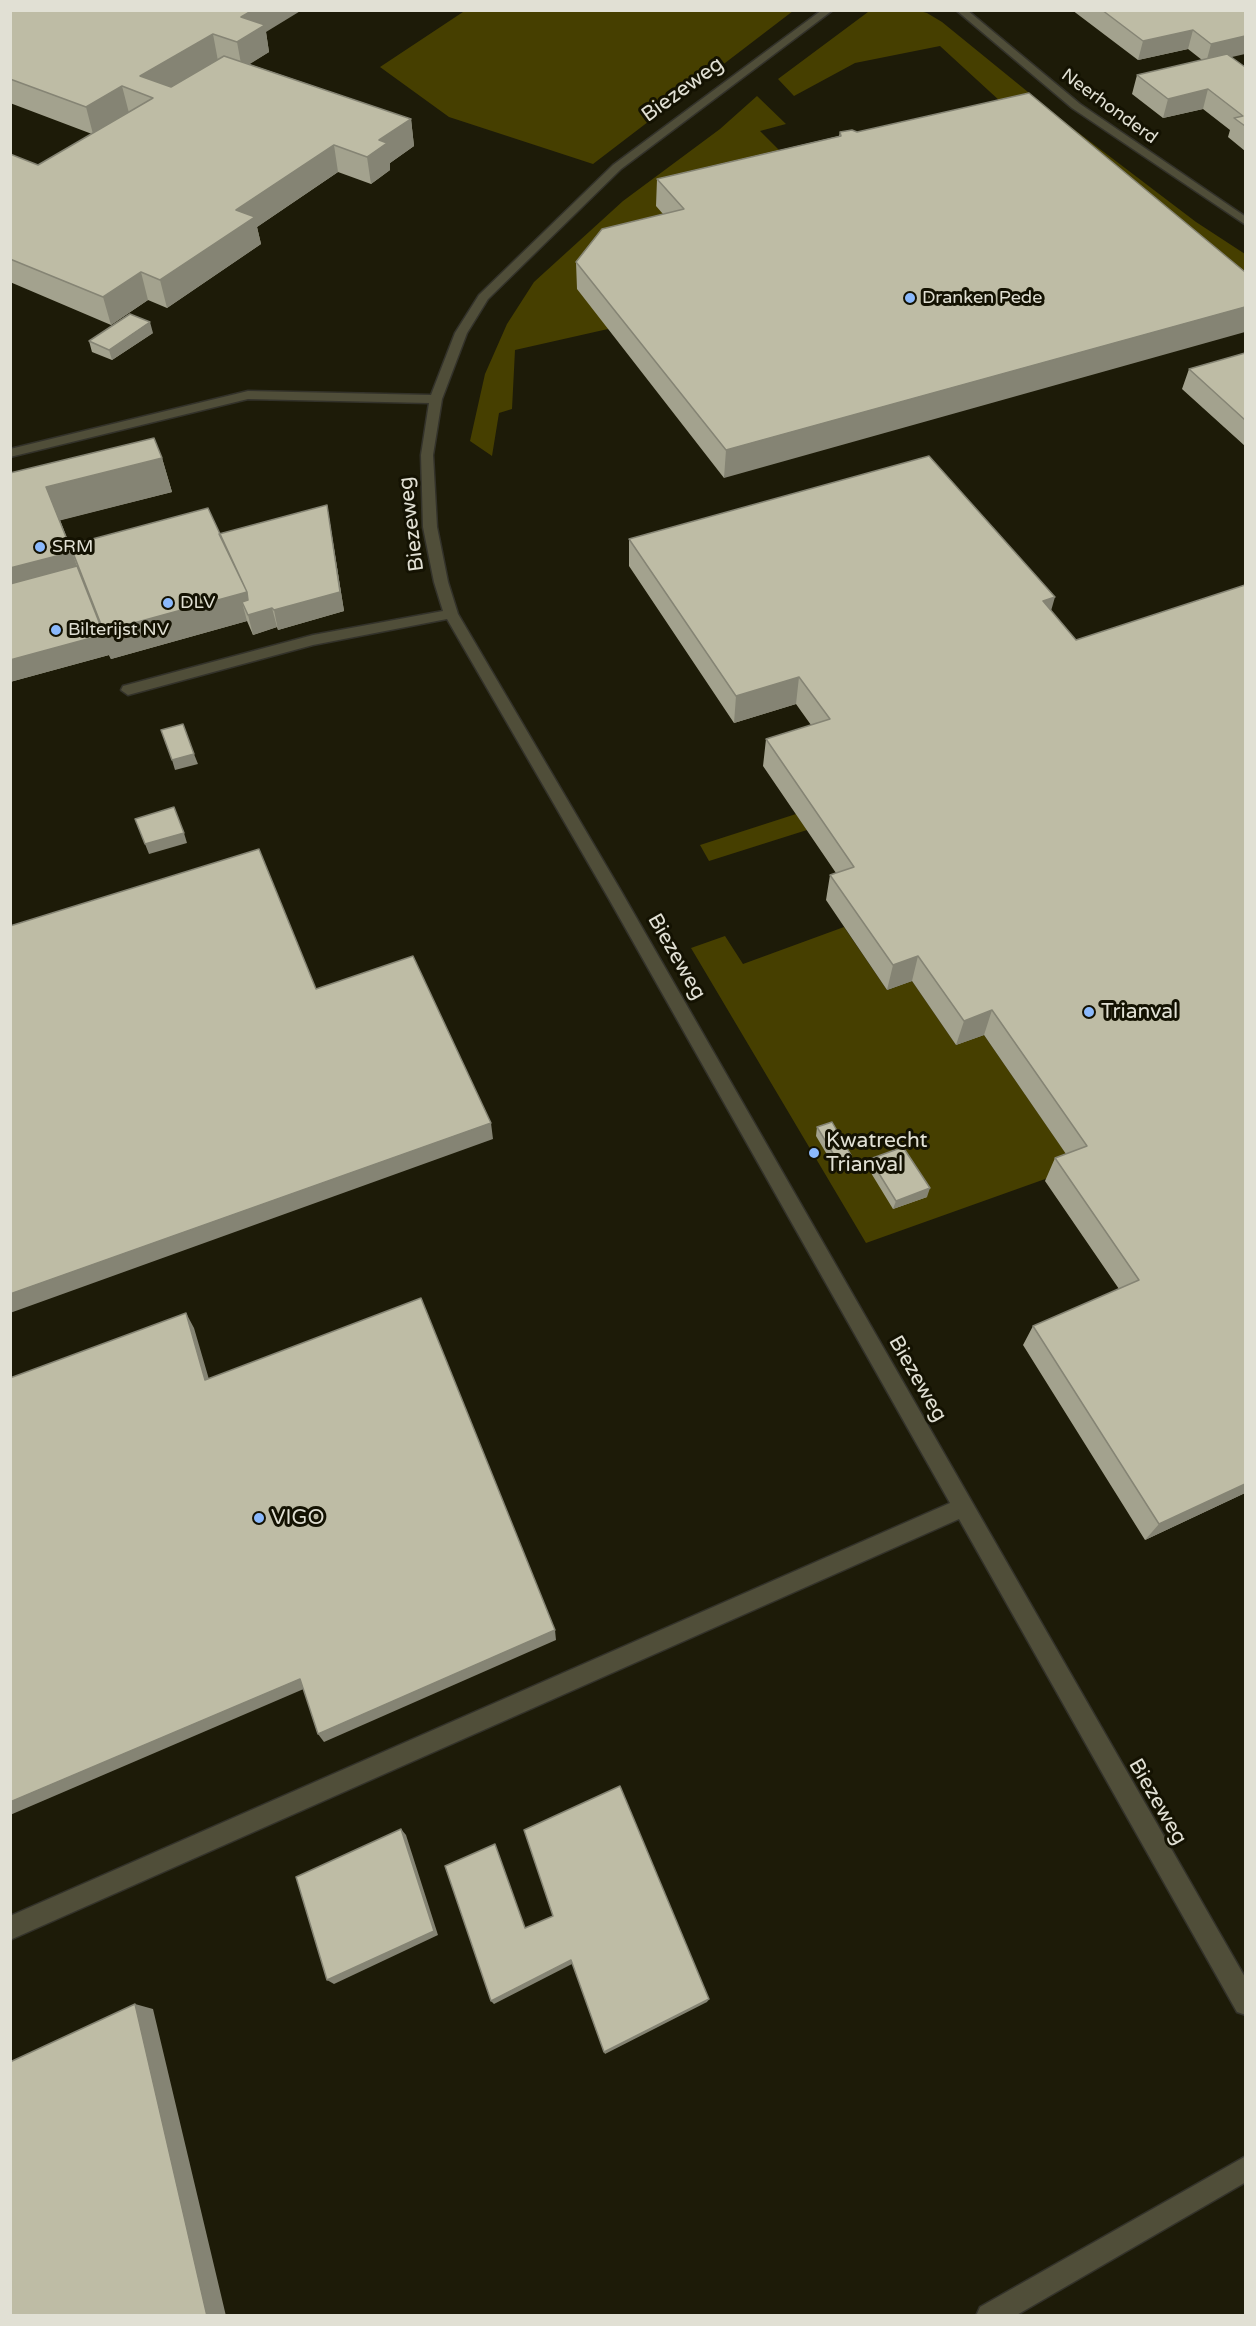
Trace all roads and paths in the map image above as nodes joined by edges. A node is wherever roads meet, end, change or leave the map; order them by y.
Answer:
1 (829, 10) edge
2 (960, 10) edge
3 (1245, 222) edge
4 (436, 399) junction
5 (10, 453) edge
6 (451, 614) junction
7 (128, 690) dead end
8 (963, 1507) junction
9 (10, 1928) edge
10 (1245, 2003) edge
11 (1245, 2168) edge
12 (989, 2316) edge

1 - 4 street, Biezeweg
2 - 3 street, Neerhonderd
4 - 5 street
4 - 6 street, Biezeweg
6 - 7 street
6 - 8 street, Biezeweg
8 - 9 street
8 - 10 street, Biezeweg
11 - 12 street

